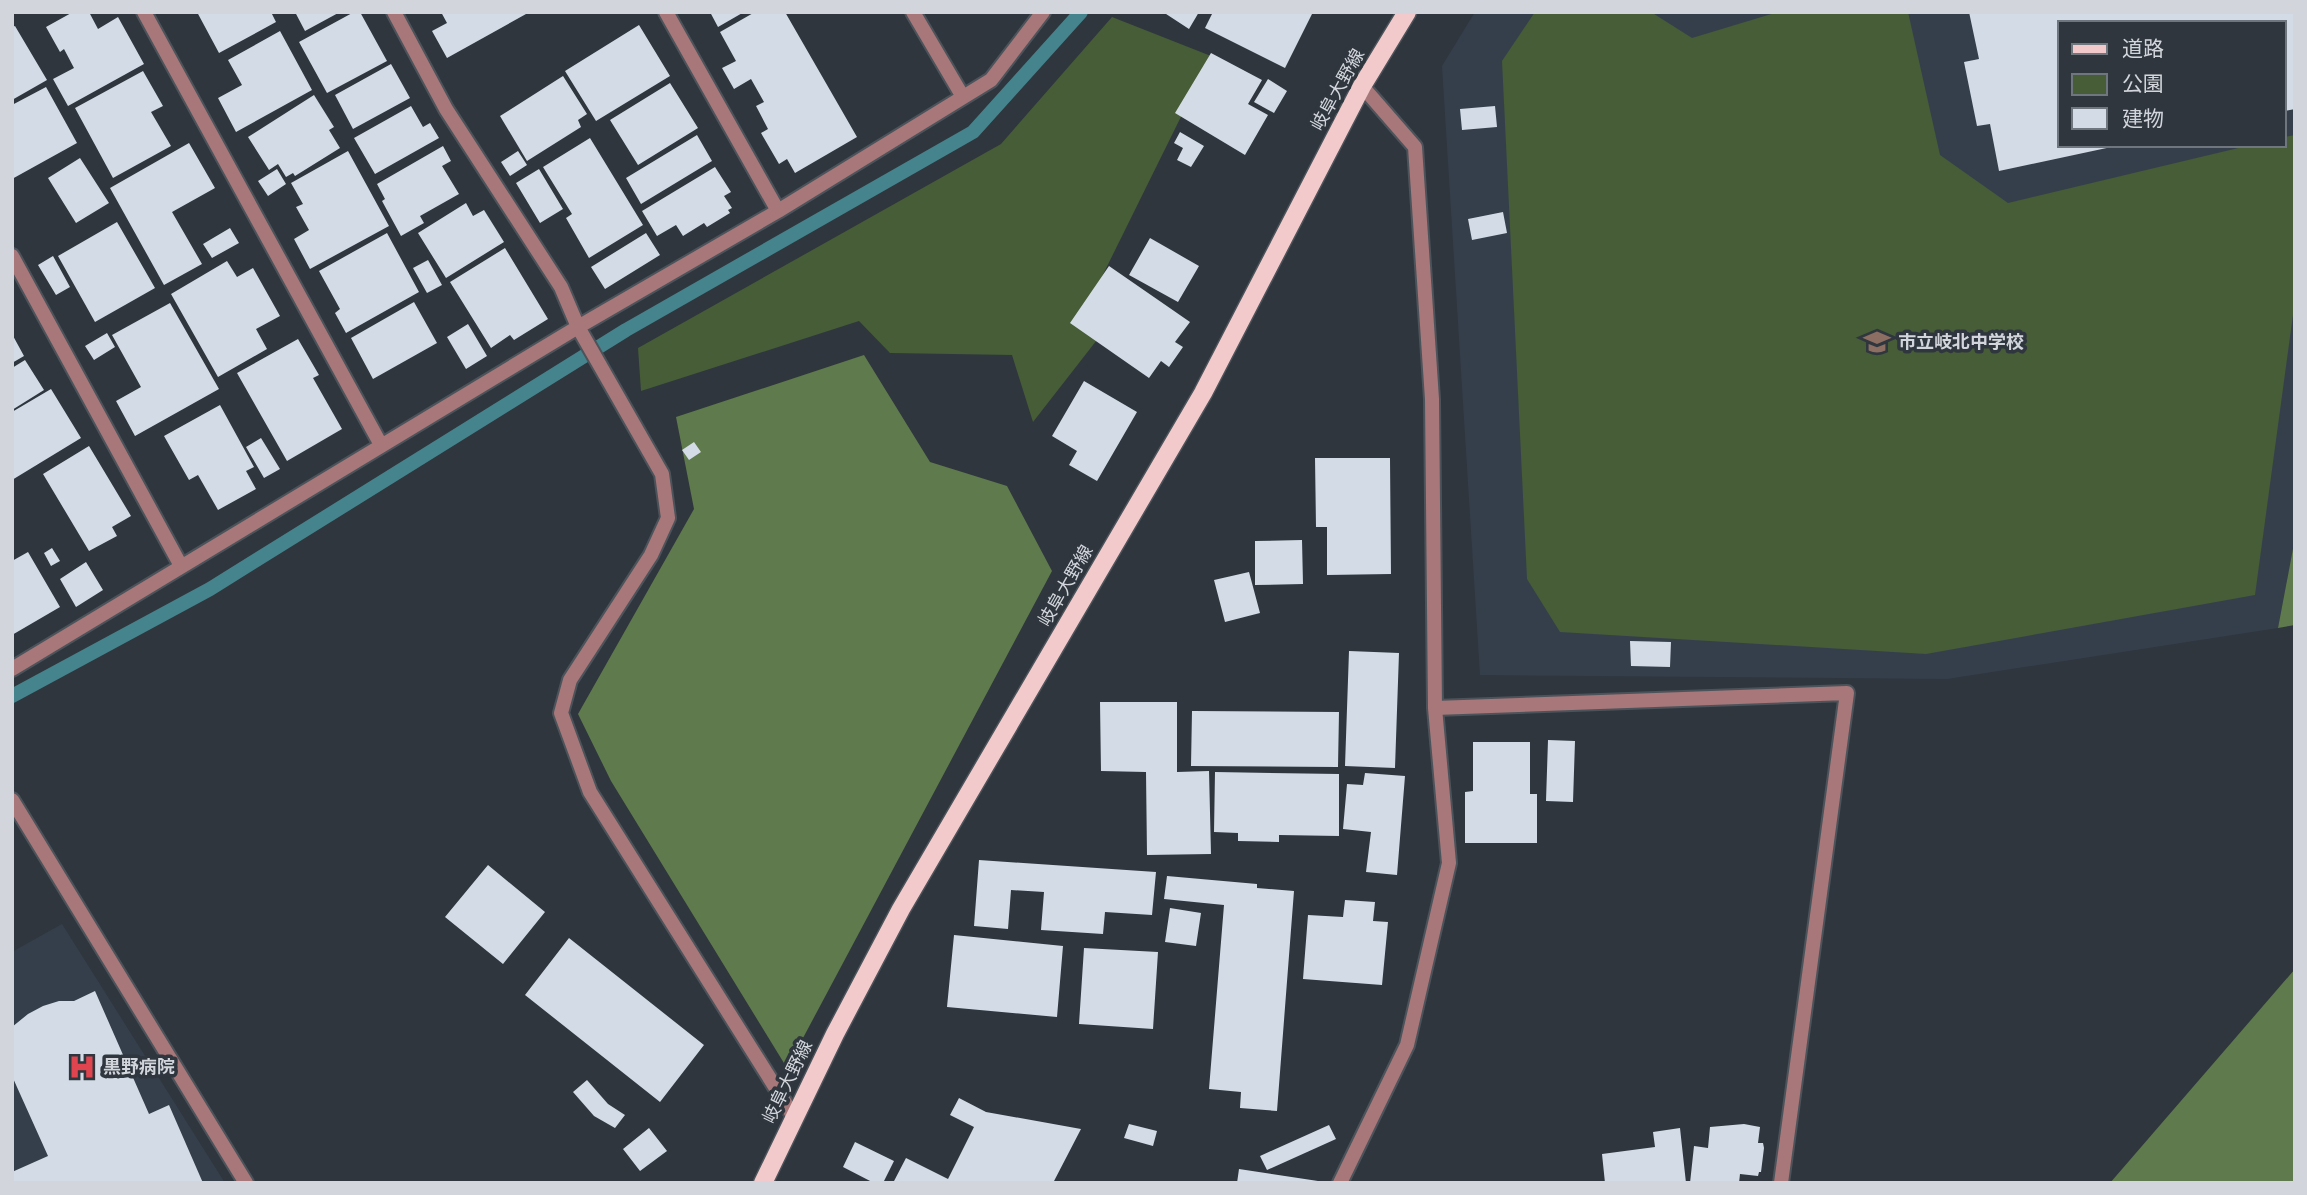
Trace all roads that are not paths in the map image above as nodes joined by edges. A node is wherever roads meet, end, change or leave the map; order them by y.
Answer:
1 (144, 12) edge
2 (394, 12) edge
3 (666, 12) edge
4 (913, 12) edge
5 (1043, 12) edge
6 (1407, 12) edge
7 (1362, 86) junction
8 (963, 97) junction
9 (778, 211) junction
10 (12, 256) edge
11 (578, 327) junction
12 (381, 445) junction
13 (181, 566) junction
14 (12, 669) edge
15 (1435, 708) junction
16 (12, 800) edge
17 (794, 1117) junction
18 (246, 1183) edge
19 (762, 1183) edge
20 (1340, 1183) edge
21 (1781, 1183) edge

1 - 12 street
2 - 11 street
3 - 9 street
4 - 8 street
5 - 8 street
6 - 7 main road, 岐阜大野線
7 - 15 street
7 - 17 main road, 岐阜大野線
8 - 9 street
9 - 11 street
10 - 13 street
11 - 12 street
11 - 17 street
12 - 13 street
13 - 14 street
15 - 20 street
15 - 21 street
16 - 18 street
17 - 19 main road, 岐阜大野線

